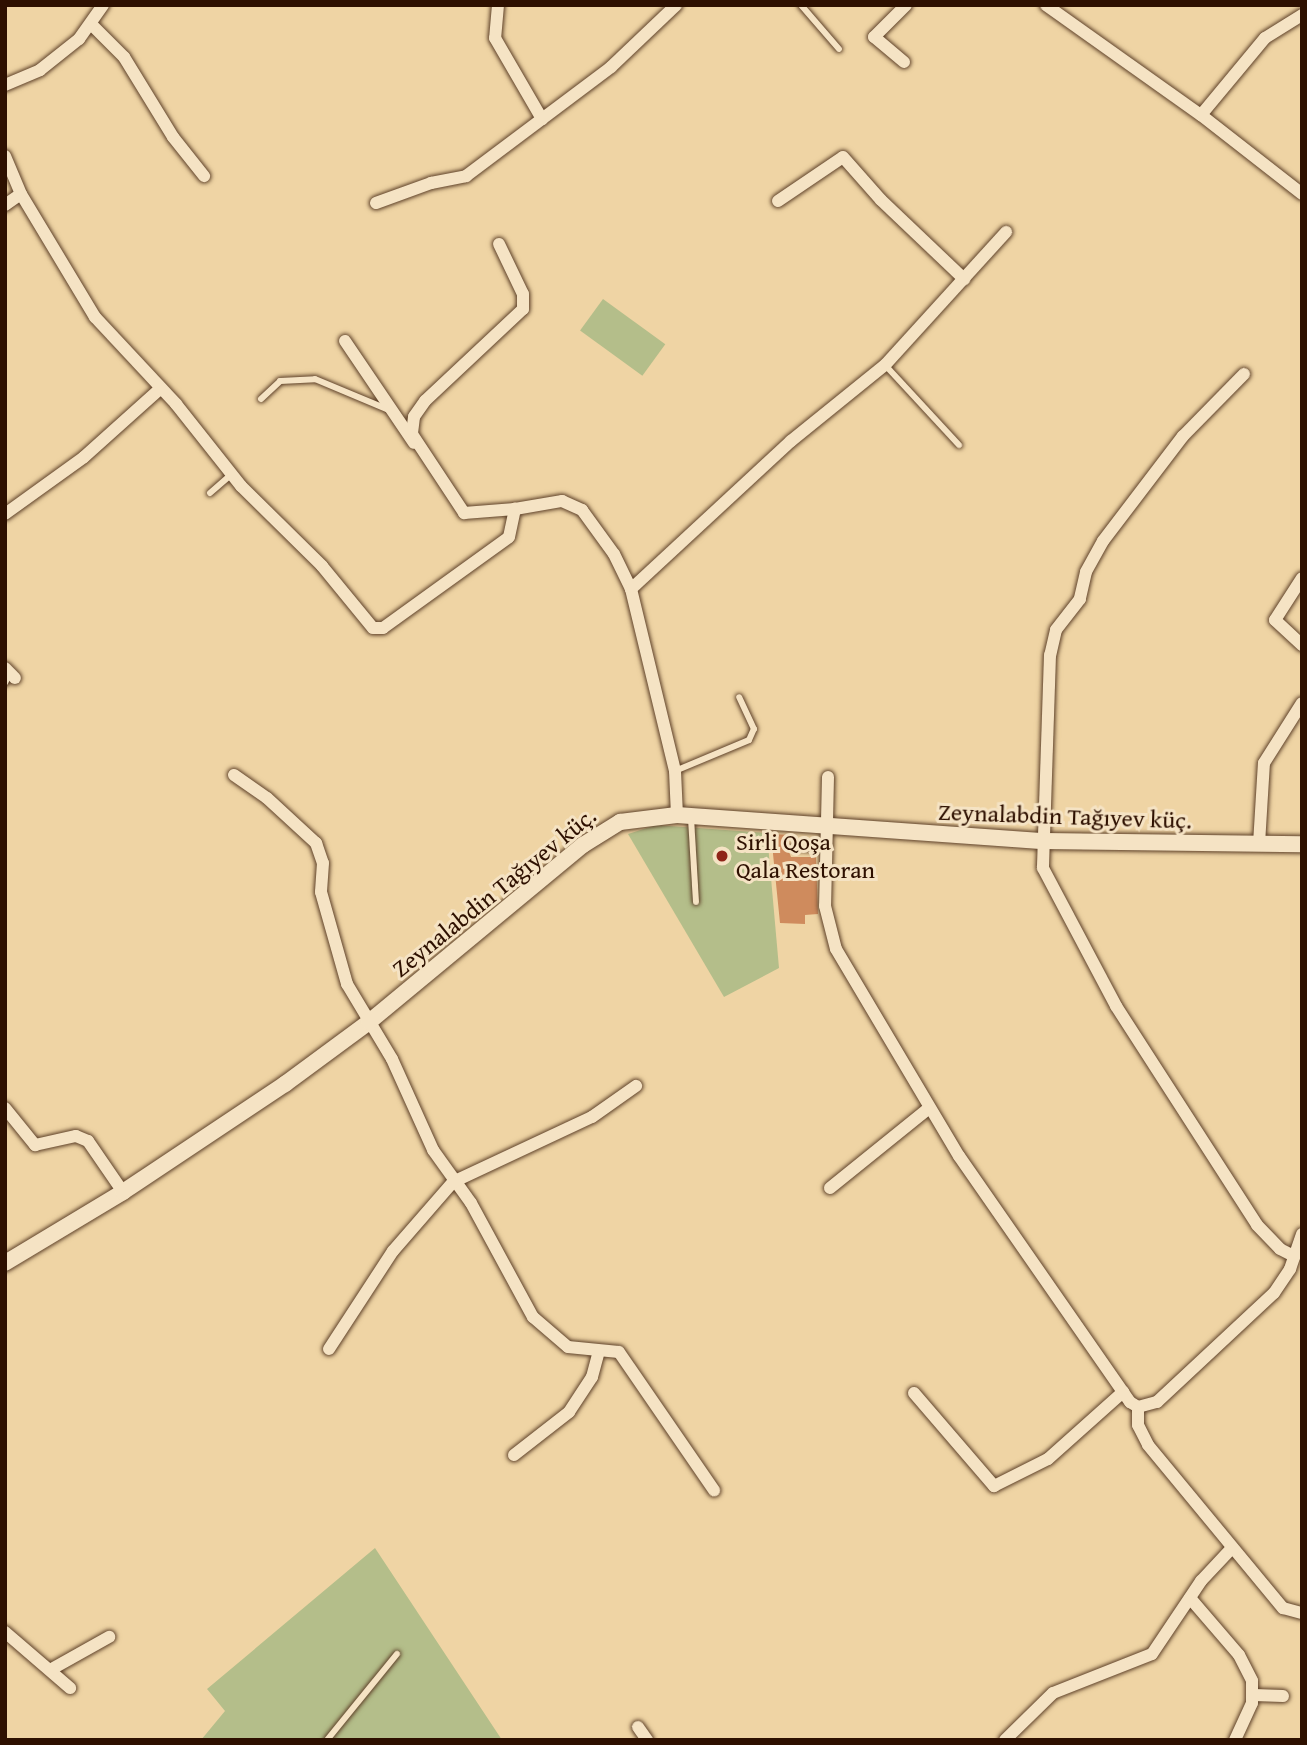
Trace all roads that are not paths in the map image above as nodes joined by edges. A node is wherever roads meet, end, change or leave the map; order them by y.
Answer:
1 (103, 5) edge
2 (498, 5) edge
3 (676, 5) edge
4 (801, 5) edge
5 (906, 5) edge
6 (1046, 5) edge
7 (1302, 15) edge
8 (91, 24) junction
9 (839, 49) dead end
10 (904, 62) dead end
11 (5, 85) edge
12 (1201, 115) junction
13 (542, 118) junction
14 (5, 156) edge
15 (204, 176) dead end
16 (21, 194) junction
17 (1302, 194) edge
18 (778, 201) dead end
19 (376, 203) dead end
20 (5, 205) edge
21 (1006, 232) dead end
22 (499, 244) dead end
23 (964, 279) junction
24 (345, 341) dead end
25 (885, 365) junction
26 (1244, 374) dead end
27 (161, 388) junction
28 (261, 399) dead end
29 (389, 410) junction
30 (414, 443) junction
31 (959, 444) dead end
32 (231, 475) junction
33 (210, 493) dead end
34 (515, 509) junction
35 (5, 514) edge
36 (1302, 578) edge
37 (631, 589) junction
38 (1302, 645) edge
39 (739, 697) dead end
40 (1302, 703) edge
41 (675, 771) junction
42 (234, 775) dead end
43 (828, 777) dead end
44 (684, 815) junction
45 (825, 827) junction
46 (1044, 841) junction
47 (1259, 844) junction
48 (1302, 844) edge
49 (793, 846) dead end
50 (825, 849) junction
51 (696, 902) dead end
52 (369, 1022) junction
53 (636, 1086) dead end
54 (5, 1108) edge
55 (929, 1108) junction
56 (453, 1182) junction
57 (830, 1188) dead end
58 (123, 1192) junction
59 (1302, 1234) edge
60 (1294, 1255) junction
61 (5, 1263) edge
62 (329, 1349) dead end
63 (598, 1351) junction
64 (1123, 1392) junction
65 (915, 1393) dead end
66 (1138, 1408) junction
67 (514, 1455) dead end
68 (713, 1490) dead end
69 (1231, 1549) junction
70 (1190, 1598) junction
71 (1302, 1613) edge
72 (5, 1632) edge
73 (109, 1637) dead end
74 (397, 1654) dead end
75 (50, 1670) junction
76 (71, 1688) dead end
77 (1254, 1695) junction
78 (1283, 1696) dead end
79 (638, 1727) dead end
80 (327, 1740) edge
81 (647, 1740) edge
82 (1005, 1740) edge
83 (1235, 1740) edge

1 - 8 street
2 - 13 street
3 - 13 street
4 - 9 lane
5 - 10 street
6 - 12 street
7 - 12 street
8 - 11 street
8 - 15 street
12 - 17 street
13 - 19 street
14 - 16 street
16 - 20 street
16 - 27 street
18 - 23 street
21 - 23 street
22 - 30 street
23 - 25 street
24 - 29 street
25 - 31 lane
25 - 37 street
26 - 46 street
27 - 32 street
27 - 35 street
28 - 29 lane
29 - 30 street
30 - 34 street
32 - 33 lane
32 - 34 street
34 - 37 street
36 - 38 street
37 - 41 street
39 - 41 lane
40 - 47 street
41 - 44 street
42 - 52 street
43 - 45 street
44 - 45 street, Zeynalabdin Tağıyev küç.
44 - 51 lane
44 - 52 street, Zeynalabdin Tağıyev küç.
45 - 46 street, Zeynalabdin Tağıyev küç.
45 - 50 street
46 - 47 street, Zeynalabdin Tağıyev küç.
46 - 60 street
47 - 48 street, Zeynalabdin Tağıyev küç.
49 - 50 lane
50 - 55 street
52 - 56 street
52 - 58 street, Zeynalabdin Tağıyev küç.
53 - 56 street
54 - 58 street
55 - 57 street
55 - 64 street
56 - 62 street
56 - 63 street
58 - 61 street, Zeynalabdin Tağıyev küç.
59 - 60 street
60 - 66 street
63 - 67 street
63 - 68 street
64 - 65 street
64 - 66 street
66 - 69 street
69 - 70 street
69 - 71 street
70 - 77 street
70 - 82 street
72 - 75 street
73 - 75 street
74 - 80 lane
75 - 76 street
77 - 78 street
77 - 83 street
79 - 81 street

